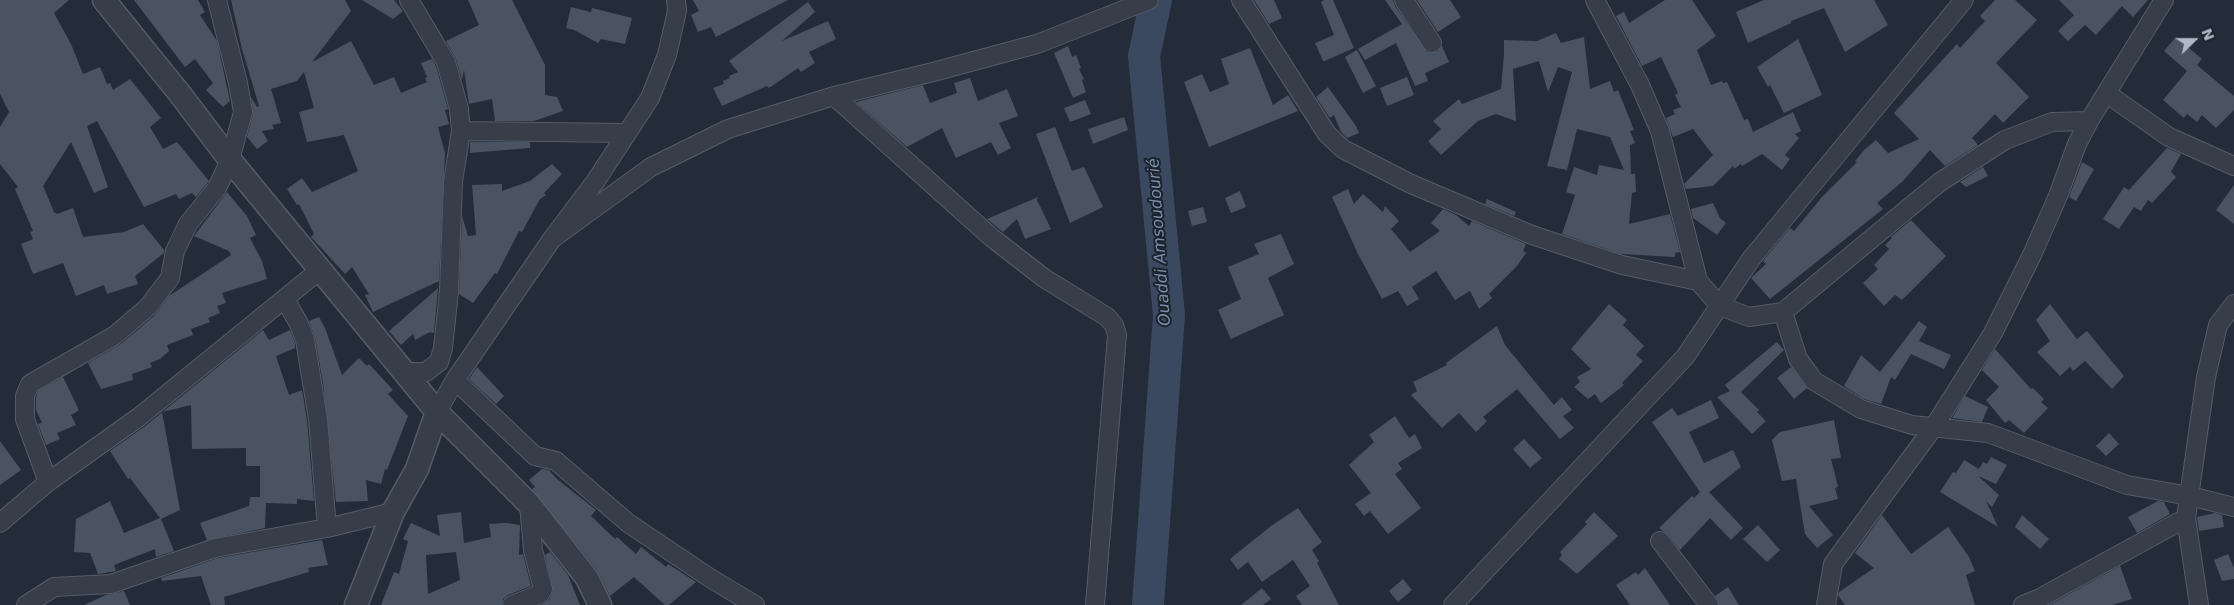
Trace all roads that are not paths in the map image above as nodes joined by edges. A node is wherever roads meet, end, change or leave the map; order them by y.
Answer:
1 (104, 0) edge
2 (217, 0) edge
3 (409, 0) edge
4 (676, 0) edge
5 (1150, 0) edge
6 (1241, 0) edge
7 (1404, 0) edge
8 (1595, 0) edge
9 (1964, 0) edge
10 (2164, 0) edge
11 (1432, 43) dead end
12 (2106, 93) junction
13 (834, 96) junction
14 (2089, 121) junction
15 (461, 131) junction
16 (626, 134) junction
17 (230, 160) junction
18 (2234, 166) edge
19 (552, 238) junction
20 (321, 269) junction
21 (1698, 281) junction
22 (285, 299) junction
23 (2234, 304) edge
24 (1720, 306) junction
25 (1783, 312) junction
26 (405, 372) junction
27 (455, 380) junction
28 (437, 412) junction
29 (1932, 428) junction
30 (48, 482) junction
31 (2190, 496) junction
32 (529, 504) junction
33 (2234, 508) edge
34 (393, 512) junction
35 (2186, 518) junction
36 (0, 523) edge
37 (327, 528) junction
38 (1660, 542) dead end
39 (26, 605) edge
40 (356, 605) edge
41 (512, 605) edge
42 (600, 605) edge
43 (755, 605) edge
44 (1095, 605) edge
45 (1453, 605) edge
46 (1710, 605) edge
47 (1826, 605) edge
48 (2023, 605) edge
49 (2199, 605) edge

1 - 17 street
2 - 17 street
3 - 15 street
4 - 16 street
5 - 13 street
6 - 21 street
7 - 11 street
8 - 21 street
9 - 24 street
10 - 12 street
12 - 14 street
12 - 18 street
13 - 19 street
13 - 44 street
14 - 25 street
14 - 29 street
15 - 16 street
15 - 26 street
16 - 19 street
17 - 20 street
17 - 30 street
19 - 27 street
20 - 22 street
20 - 26 street
21 - 24 street
22 - 30 street
22 - 37 street
23 - 31 street
24 - 25 street
24 - 45 street
25 - 29 street
26 - 28 street
27 - 28 street
27 - 43 street
28 - 32 street
28 - 34 street
29 - 31 street
29 - 47 street
30 - 36 street
31 - 33 street
31 - 35 street
32 - 41 street
32 - 42 street
34 - 37 street
34 - 40 street
35 - 48 street
35 - 49 street
37 - 39 street
38 - 46 street

